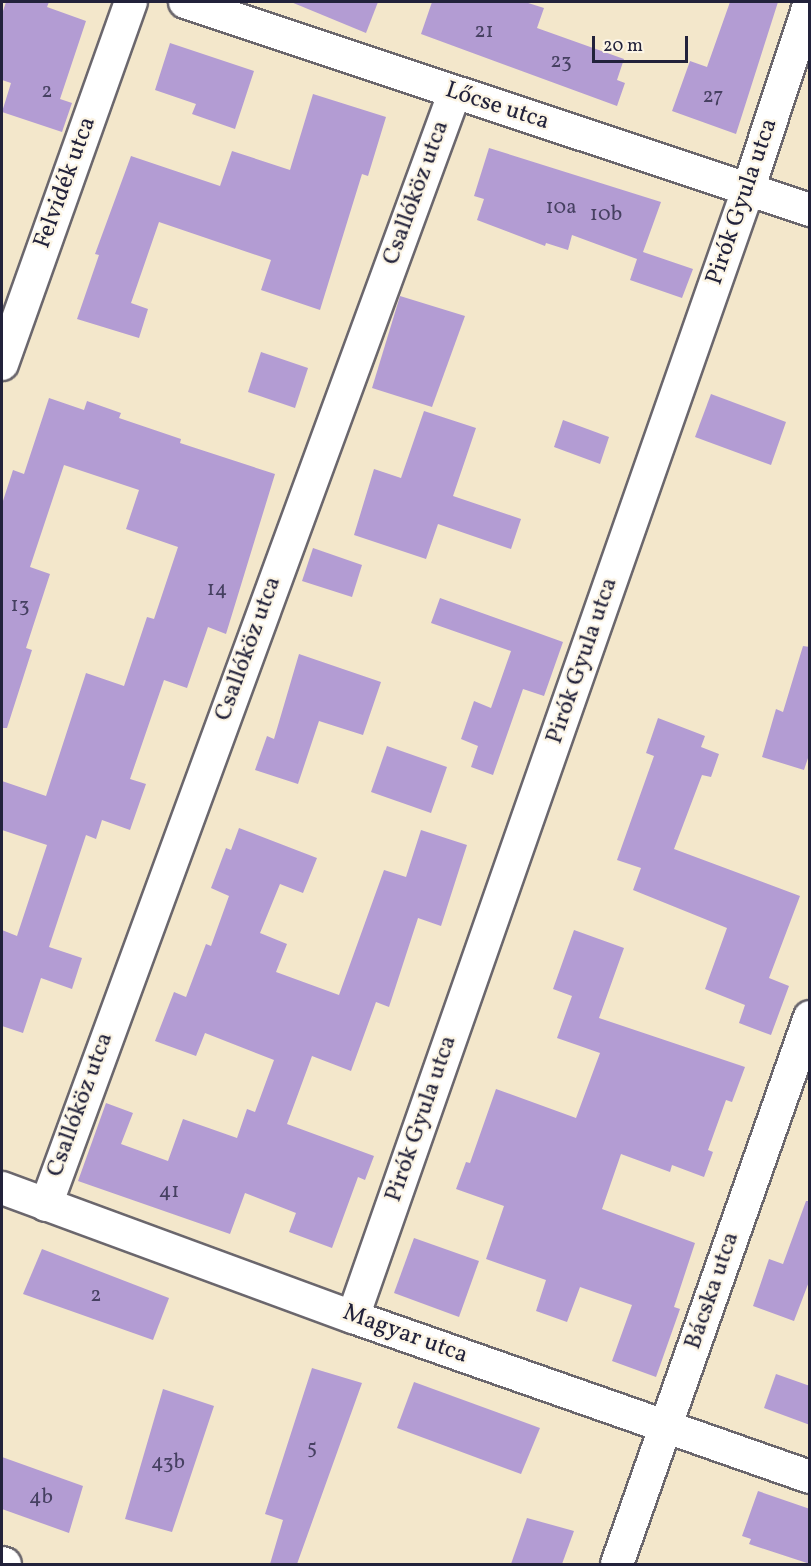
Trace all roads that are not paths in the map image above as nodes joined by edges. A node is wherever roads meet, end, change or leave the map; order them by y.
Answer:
1 (130, 2) edge
2 (185, 2) edge
3 (807, 20) edge
4 (454, 94) junction
5 (749, 187) junction
6 (810, 210) edge
7 (2, 364) edge
8 (810, 1017) edge
9 (2, 1188) edge
10 (46, 1205) junction
11 (353, 1317) junction
12 (666, 1426) junction
13 (810, 1477) edge
14 (617, 1564) edge

1 - 7 street, Felvidék utca
2 - 4 street, Lőcse utca
3 - 5 street, Pirók Gyula utca
4 - 5 street, Lőcse utca
4 - 10 street, Csallóköz utca
5 - 6 street, Lőcse utca
5 - 11 street, Pirók Gyula utca
8 - 12 street, Bácska utca
9 - 10 street, Magyar utca
10 - 11 street, Magyar utca
11 - 12 street, Magyar utca
12 - 13 street, Magyar utca
12 - 14 street, Bácska utca

